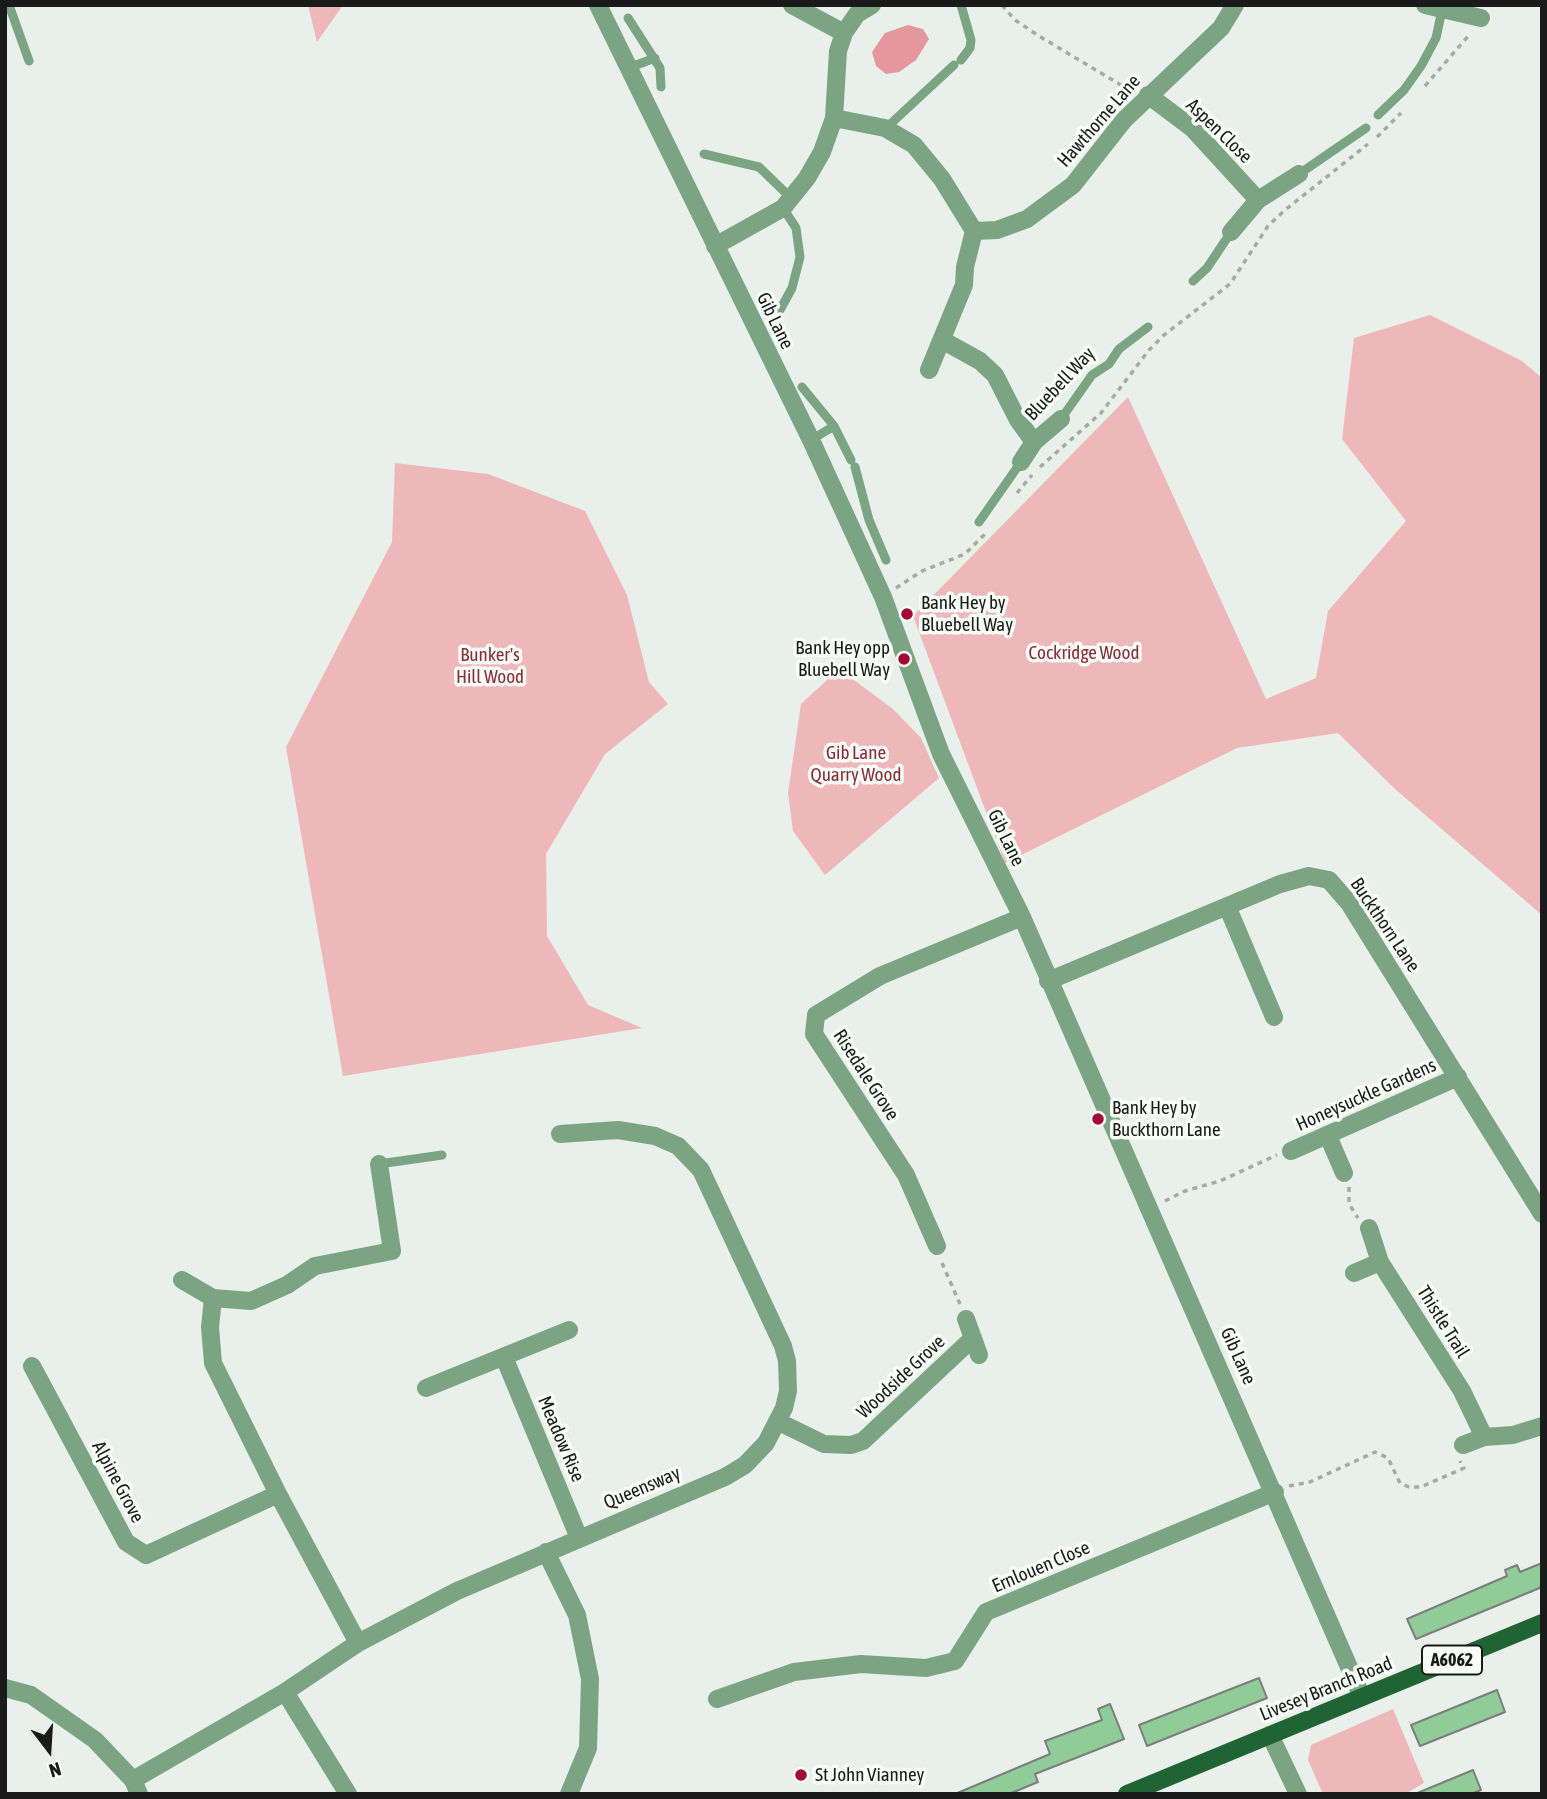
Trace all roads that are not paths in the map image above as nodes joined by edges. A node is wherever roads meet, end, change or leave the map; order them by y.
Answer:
1 (9, 5) edge
2 (598, 5) edge
3 (792, 5) edge
4 (872, 5) edge
5 (961, 5) edge
6 (1235, 5) edge
7 (1445, 8) edge
8 (628, 18) dead end
9 (1481, 18) road end
10 (844, 33) junction
11 (655, 58) junction
12 (29, 61) dead end
13 (631, 67) junction
14 (661, 87) dead end
15 (1146, 97) junction
16 (1378, 115) dead end
17 (834, 118) junction
18 (885, 128) junction
19 (1366, 128) dead end
20 (704, 154) dead end
21 (1299, 174) joint
22 (1258, 200) junction
23 (787, 203) junction
24 (974, 231) junction
25 (1231, 232) joint
26 (715, 246) junction
27 (1192, 281) dead end
28 (780, 310) dead end
29 (1148, 327) dead end
30 (942, 340) junction
31 (929, 370) dead end
32 (802, 387) dead end
33 (1060, 419) joint
34 (834, 426) junction
35 (811, 440) junction
36 (1034, 442) junction
37 (1021, 462) joint
38 (862, 497) junction
39 (841, 506) junction
40 (979, 522) dead end
41 (886, 560) dead end
42 (1227, 906) junction
43 (1021, 916) junction
44 (1048, 981) junction
45 (1274, 1017) dead end
46 (1458, 1077) junction
47 (560, 1135) dead end
48 (1328, 1136) junction
49 (1291, 1151) road end
50 (442, 1155) dead end
51 (379, 1164) joint
52 (1344, 1173) road end
53 (1542, 1214) edge
54 (1369, 1228) road end
55 (937, 1247) road end
56 (1380, 1262) junction
57 (1354, 1273) dead end
58 (182, 1280) dead end
59 (213, 1298) junction
60 (966, 1319) road end
61 (569, 1331) dead end
62 (973, 1338) junction
63 (979, 1355) dead end
64 (504, 1357) junction
65 (32, 1366) dead end
66 (426, 1388) dead end
67 (779, 1422) junction
68 (1542, 1426) edge
69 (1484, 1437) junction
70 (1463, 1445) road end
71 (1275, 1492) junction
72 (278, 1494) junction
73 (579, 1538) junction
74 (546, 1552) junction
75 (1542, 1623) edge
76 (358, 1643) junction
77 (5, 1688) edge
78 (285, 1692) junction
79 (1362, 1697) junction
80 (717, 1699) dead end
81 (1270, 1735) junction
82 (136, 1787) edge
83 (348, 1794) edge
84 (569, 1794) edge
85 (1127, 1794) edge
86 (1298, 1794) edge

1 - 12 lane
2 - 13 street, Gib Lane
3 - 10 street
4 - 10 street
5 - 18 lane
6 - 15 street, Hawthorne Lane
7 - 9 street
7 - 16 lane
8 - 11 lane
10 - 17 street
11 - 13 lane
11 - 14 lane
13 - 26 street, Gib Lane
15 - 22 street, Aspen Close
15 - 24 street, Hawthorne Lane
17 - 18 street
17 - 23 street
18 - 24 street
19 - 21 lane
20 - 23 lane
21 - 22 street
22 - 25 street
23 - 26 street
23 - 28 lane
24 - 30 street
25 - 27 lane
26 - 35 street, Gib Lane
29 - 33 lane, Bluebell Way
30 - 31 street
30 - 36 street, Bluebell Way
32 - 34 lane
33 - 36 street, Bluebell Way
34 - 35 lane
34 - 38 lane
35 - 39 street, Gib Lane
36 - 37 street, Bluebell Way
37 - 40 lane
38 - 39 lane
38 - 41 lane
39 - 43 street, Gib Lane
42 - 44 street, Buckthorn Lane
42 - 45 street
42 - 46 street, Buckthorn Lane
43 - 44 street, Gib Lane
43 - 55 street, Risedale Grove
44 - 71 street, Gib Lane
46 - 48 street, Honeysuckle Gardens
46 - 53 street, Buckthorn Lane
47 - 67 street, Queensway
48 - 49 street, Honeysuckle Gardens
48 - 52 street
50 - 51 lane
51 - 59 street
54 - 56 street, Thistle Trail
56 - 57 street
56 - 69 street, Thistle Trail
58 - 59 street
59 - 72 street
60 - 62 street
61 - 64 street
62 - 63 street
62 - 67 street, Woodside Grove
64 - 66 street
64 - 73 street, Meadow Rise
65 - 72 street, Alpine Grove
67 - 73 street, Queensway
68 - 69 street
69 - 70 street
71 - 79 street, Gib Lane
71 - 80 street, Ernlouen Close
72 - 76 street
73 - 74 street, Queensway
74 - 76 street, Queensway
74 - 84 street
75 - 79 main road, Livesey Branch Road / A6062
76 - 78 street, Queensway
77 - 82 street
78 - 82 street, Queensway
78 - 83 street
79 - 81 main road, Livesey Branch Road / A6062
81 - 85 main road, Livesey Branch Road / A6062
81 - 86 street

